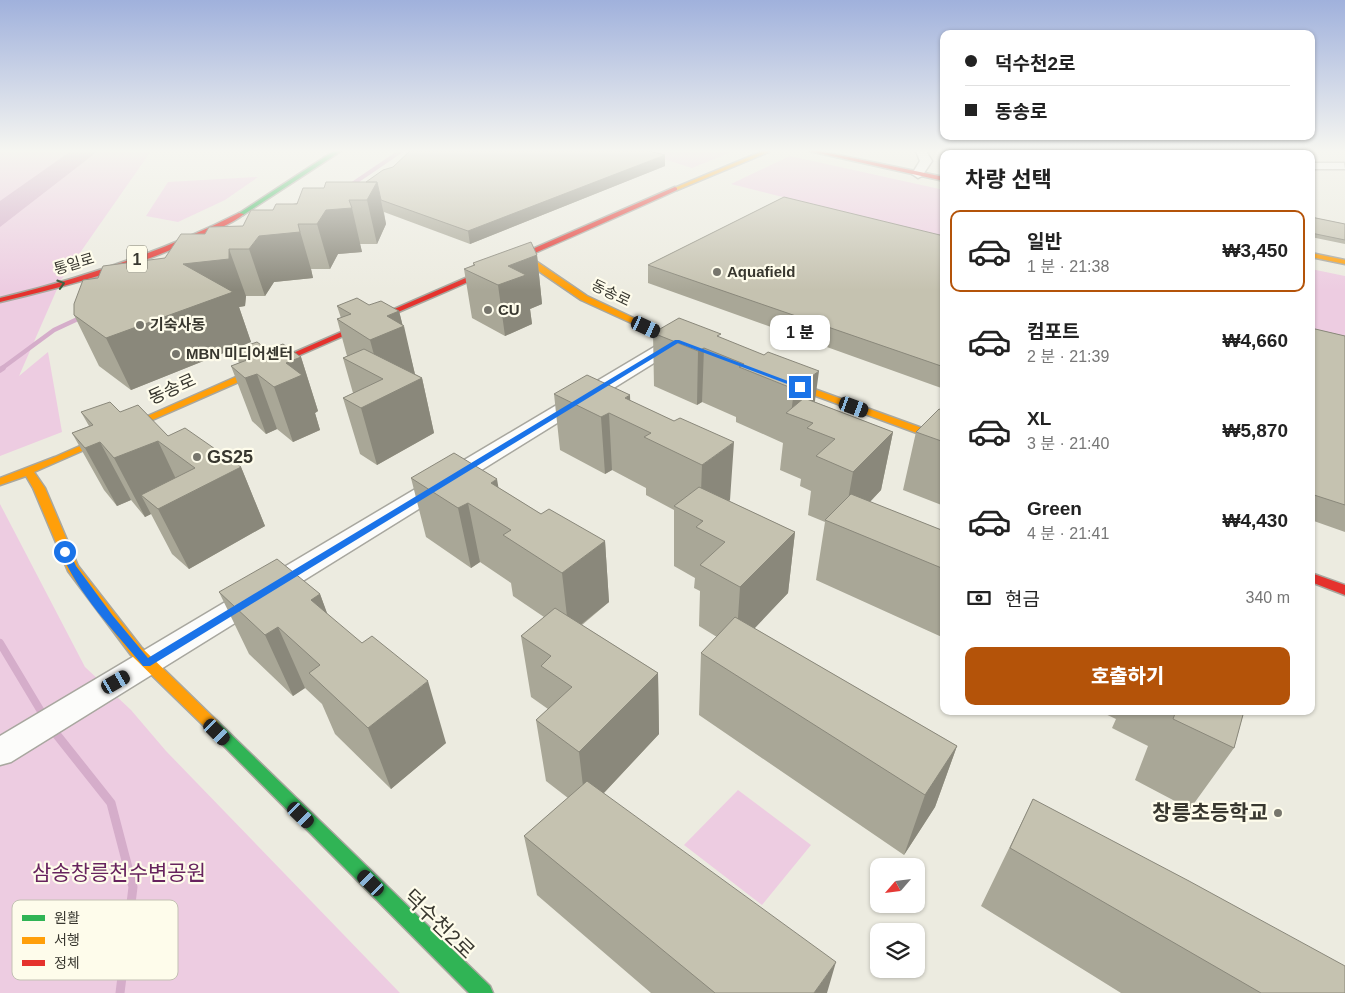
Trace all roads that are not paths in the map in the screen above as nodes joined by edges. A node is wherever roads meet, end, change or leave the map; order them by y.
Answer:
1 (246, 197) edge
2 (271, 197) edge
3 (657, 197) edge
4 (178, 232) dead end
5 (1315, 256) edge
6 (524, 257) junction
7 (1345, 262) edge
8 (0, 300) edge
9 (677, 341) junction
10 (702, 350) edge
11 (767, 375) edge
12 (940, 439) edge
13 (28, 471) junction
14 (0, 482) edge
15 (1315, 579) edge
16 (1345, 590) edge
17 (146, 663) junction
18 (0, 752) edge
19 (483, 993) edge

1 - 4 main road
8 -> 2 main road, 통일로 / 1
3 - 6 main road, 동송로
5 - 7 main road
6 - 9 main road, 동송로
6 - 13 main road, 동송로
9 - 10 main road, 동송로
9 - 17 street
11 - 12 main road
13 - 14 main road, 동송로
13 - 17 main road, 덕수천2로
15 - 16 main road
17 - 18 street
17 - 19 main road, 덕수천2로

